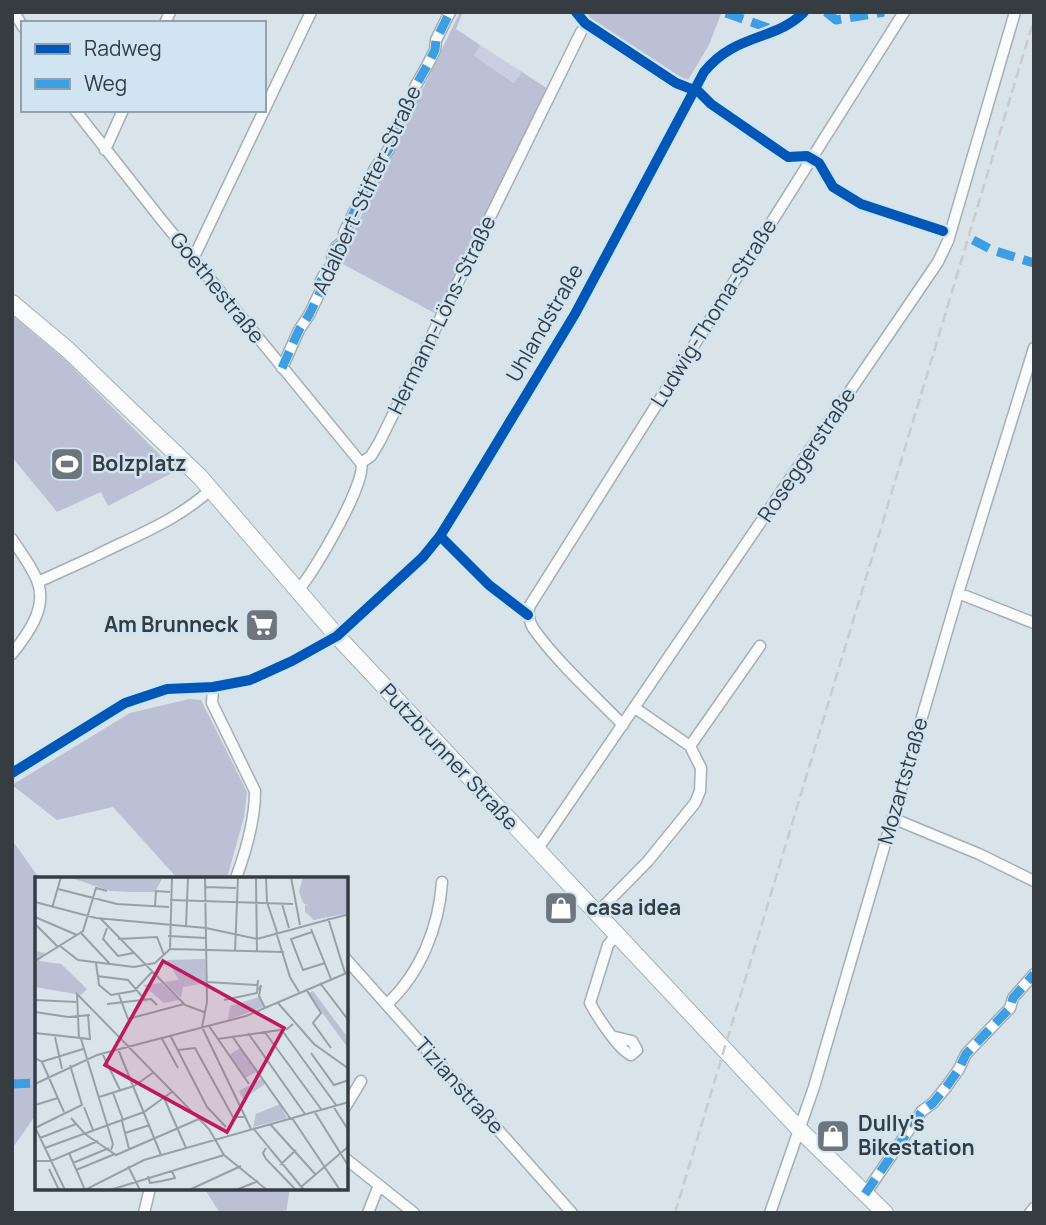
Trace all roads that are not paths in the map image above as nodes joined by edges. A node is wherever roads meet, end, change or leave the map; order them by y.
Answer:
1 (311, 12) edge
2 (450, 12) edge
3 (804, 12) edge
4 (904, 12) edge
5 (1006, 12) edge
6 (1015, 12) edge
7 (1012, 27) junction
8 (581, 32) dead end
9 (266, 107) edge
10 (76, 112) edge
11 (122, 112) edge
12 (264, 112) edge
13 (105, 150) junction
14 (194, 259) junction
15 (12, 303) edge
16 (1034, 348) edge
17 (282, 368) junction
18 (361, 463) junction
19 (211, 489) junction
20 (12, 539) edge
21 (38, 582) junction
22 (298, 590) junction
23 (958, 593) junction
24 (1034, 623) edge
25 (337, 636) junction
26 (760, 646) dead end
27 (12, 654) edge
28 (213, 687) junction
29 (635, 708) junction
30 (623, 725) junction
31 (690, 746) junction
32 (12, 773) edge
33 (892, 818) junction
34 (537, 850) junction
35 (238, 877) edge
36 (1034, 881) edge
37 (442, 882) dead end
38 (596, 914) junction
39 (616, 935) junction
40 (348, 961) edge
41 (1034, 974) edge
42 (387, 1004) junction
43 (615, 1037) dead end
44 (361, 1081) dead end
45 (348, 1103) edge
46 (800, 1130) junction
47 (348, 1161) edge
48 (379, 1185) junction
49 (148, 1190) edge
50 (865, 1194) junction
51 (1034, 1208) edge
52 (144, 1213) edge
53 (368, 1213) edge
54 (414, 1213) edge
55 (572, 1213) edge
56 (770, 1213) edge
57 (885, 1213) edge
58 (1030, 1213) edge

1 - 9 street
2 - 17 street, Adalbert-Stifter-Straße
3 - 25 street, Uhlandstraße
4 - 30 street, Ludwig-Thoma-Straße
5 - 7 street
6 - 7 street, Roseggerstraße
7 - 29 street, Roseggerstraße
8 - 18 street, Hermann-Löns-Straße
10 - 13 street, Goethestraße
11 - 13 street
12 - 14 street
13 - 14 street, Goethestraße
14 - 17 street, Goethestraße
15 - 19 main road, Putzbrunner Straße
16 - 23 street, Mozartstraße
17 - 18 street, Goethestraße
18 - 22 street, Hermann-Löns-Straße
19 - 21 street
19 - 22 main road, Putzbrunner Straße
20 - 21 street
21 - 27 street
22 - 25 main road, Putzbrunner Straße
23 - 24 street
23 - 33 street, Mozartstraße
25 - 28 street, Uhlandstraße
25 - 34 main road, Putzbrunner Straße
26 - 31 street
28 - 32 street, Uhlandstraße
28 - 35 street
29 - 30 street, Roseggerstraße
29 - 31 street
30 - 34 street, Roseggerstraße
31 - 38 street
33 - 36 street
33 - 46 street, Mozartstraße
34 - 38 main road, Putzbrunner Straße
37 - 42 street
38 - 39 main road, Putzbrunner Straße
39 - 43 street
39 - 46 main road, Putzbrunner Straße
40 - 42 street, Tizianstraße
41 - 50 street
42 - 55 street, Tizianstraße
44 - 45 street
46 - 50 main road, Putzbrunner Straße
46 - 56 street, Mozartstraße
47 - 48 street
48 - 53 street
48 - 54 street
49 - 52 street
50 - 57 main road, Putzbrunner Straße
51 - 58 street

